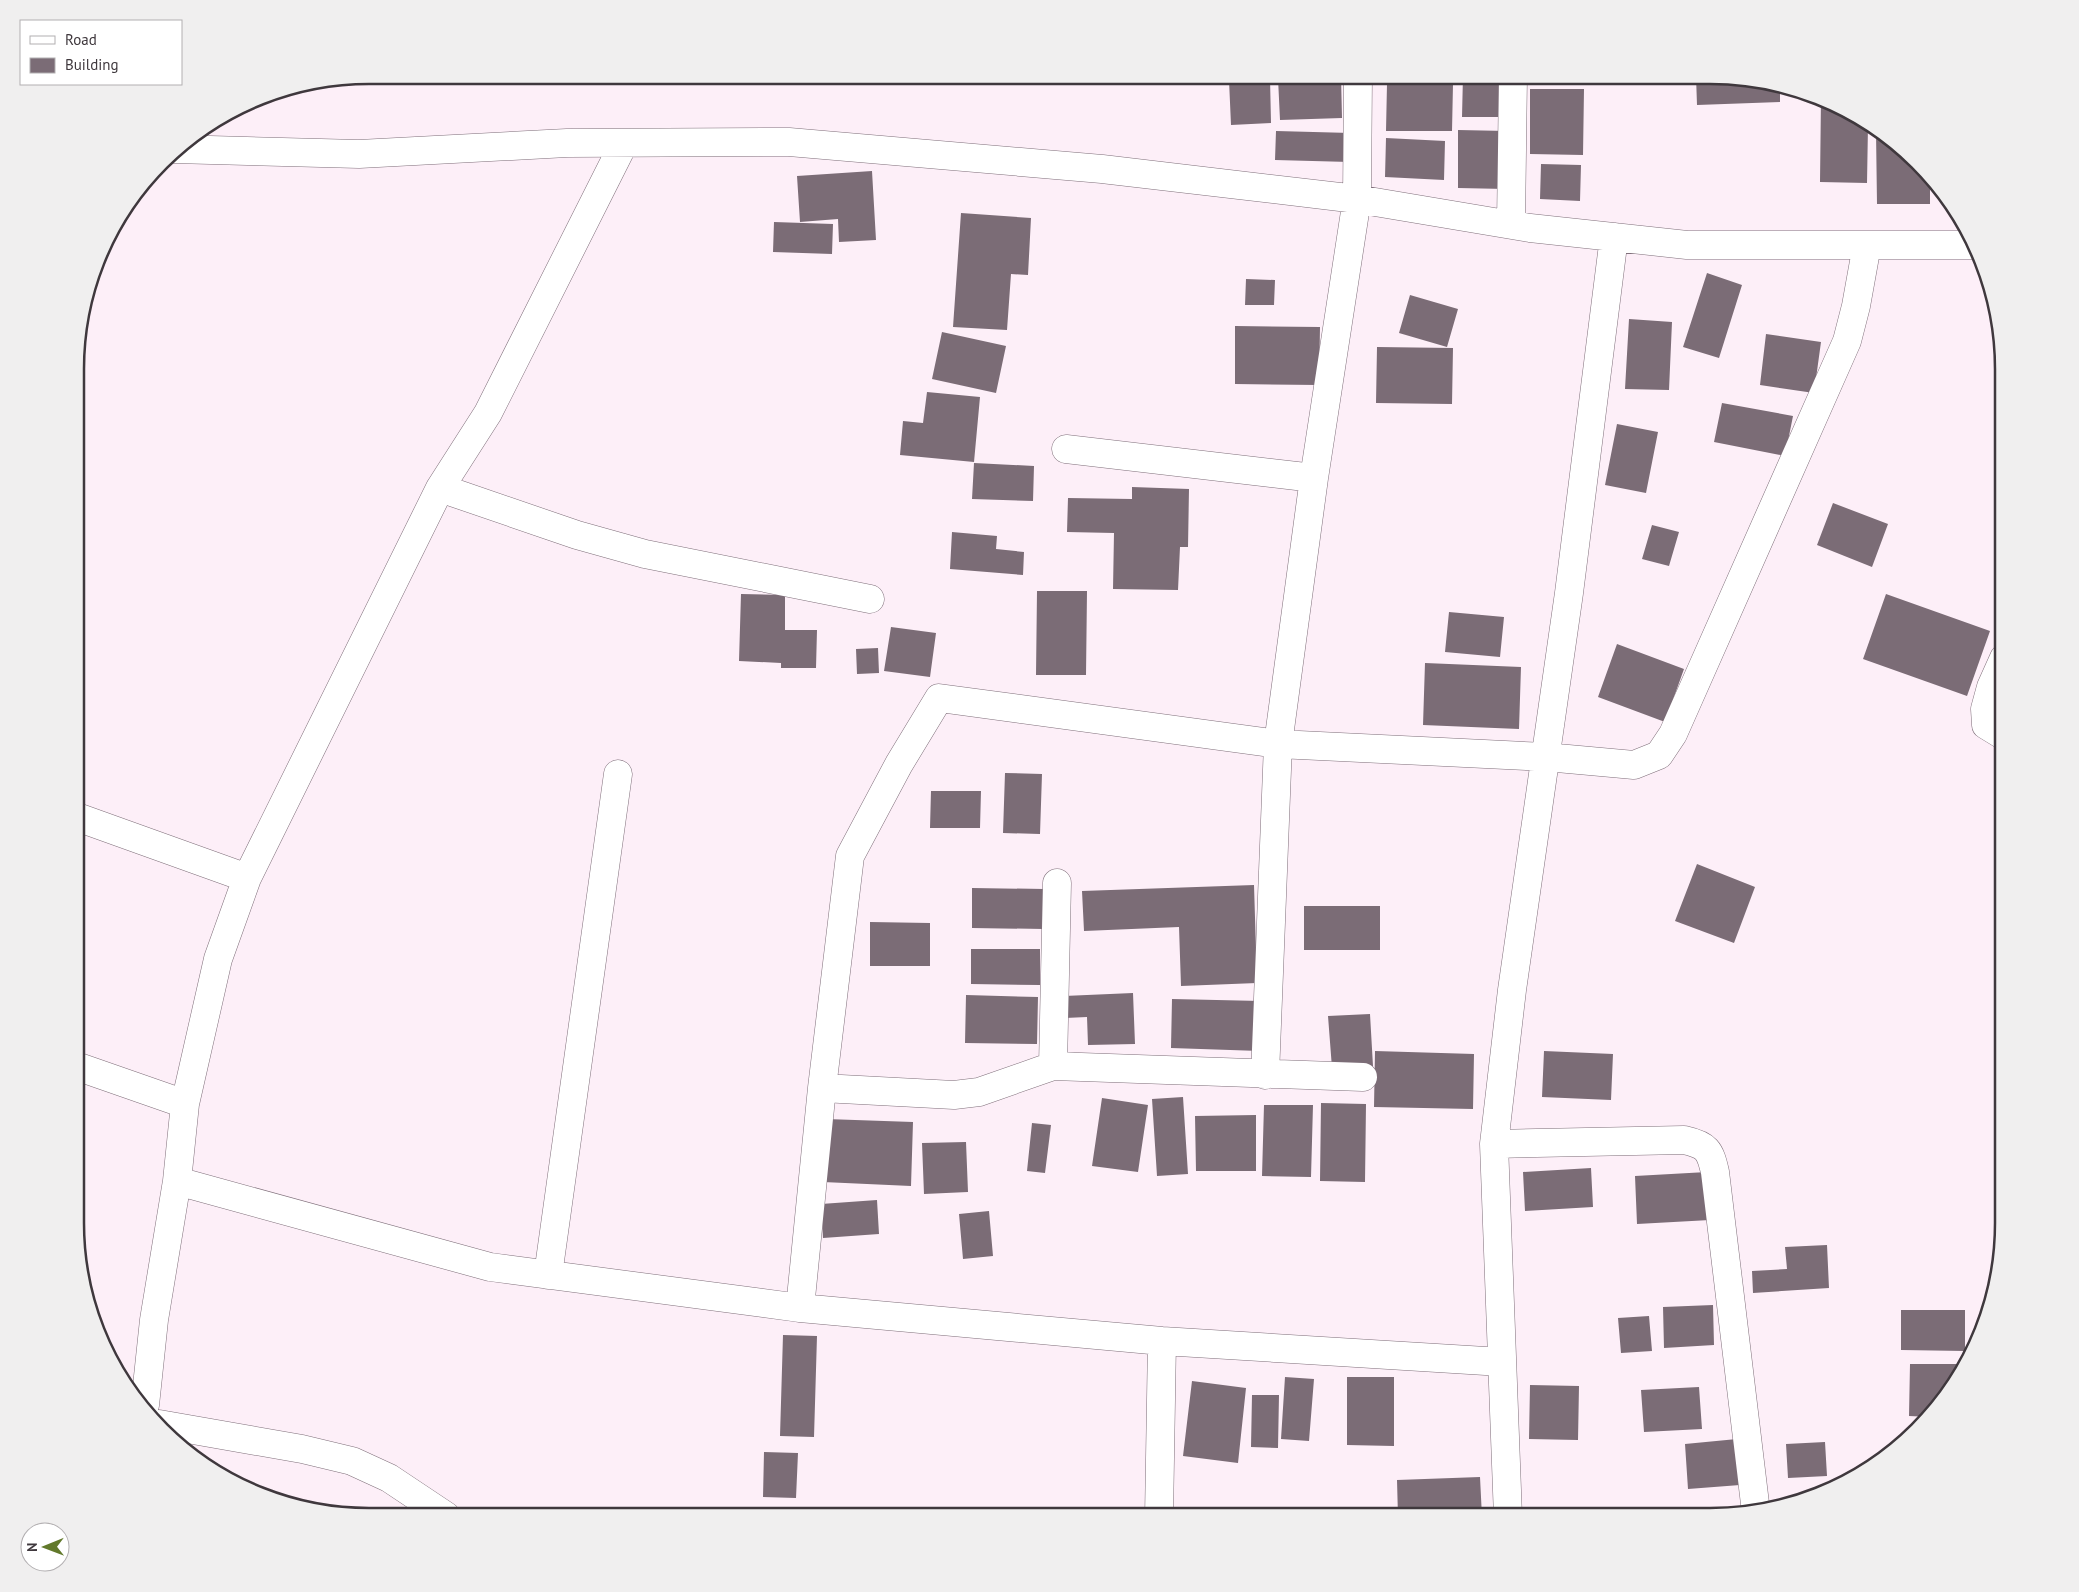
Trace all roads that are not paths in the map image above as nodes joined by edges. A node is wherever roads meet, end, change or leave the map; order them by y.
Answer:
1 (1358, 84) edge
2 (1513, 84) edge
3 (624, 143) junction
4 (187, 149) edge
5 (1357, 199) junction
6 (1510, 224) junction
7 (1614, 237) junction
8 (1867, 245) junction
9 (1967, 245) edge
10 (1066, 449) dead end
11 (1314, 478) junction
12 (440, 488) junction
13 (870, 599) dead end
14 (1995, 682) edge
15 (1995, 730) edge
16 (1278, 744) junction
17 (1546, 757) junction
18 (618, 774) dead end
19 (84, 820) edge
20 (247, 878) junction
21 (1058, 883) dead end
22 (1053, 1066) junction
23 (84, 1069) edge
24 (1265, 1075) junction
25 (1362, 1077) dead end
26 (822, 1088) junction
27 (185, 1104) junction
28 (1494, 1144) junction
29 (177, 1181) junction
30 (548, 1274) junction
31 (800, 1308) junction
32 (1162, 1341) junction
33 (1502, 1362) junction
34 (146, 1400) edge
35 (168, 1425) edge
36 (1755, 1505) edge
37 (434, 1508) edge
38 (1159, 1508) edge
39 (1508, 1508) edge

1 - 5 street
2 - 6 street
3 - 4 street
3 - 5 street
3 - 12 street
5 - 6 street
5 - 11 street
6 - 7 street
7 - 8 street
7 - 17 street
8 - 9 street
8 - 17 street
10 - 11 street
11 - 16 street
12 - 13 street
12 - 20 street
14 - 15 street
16 - 17 street
16 - 24 street
16 - 26 street
17 - 28 street
18 - 30 street
19 - 20 street
20 - 27 street
21 - 22 street
22 - 24 street
22 - 26 street
23 - 27 street
24 - 25 street
26 - 31 street
27 - 29 street
28 - 33 street
28 - 36 street
29 - 30 street
29 - 34 street
30 - 31 street
31 - 32 street
32 - 33 street
32 - 38 street
33 - 39 street
35 - 37 street

